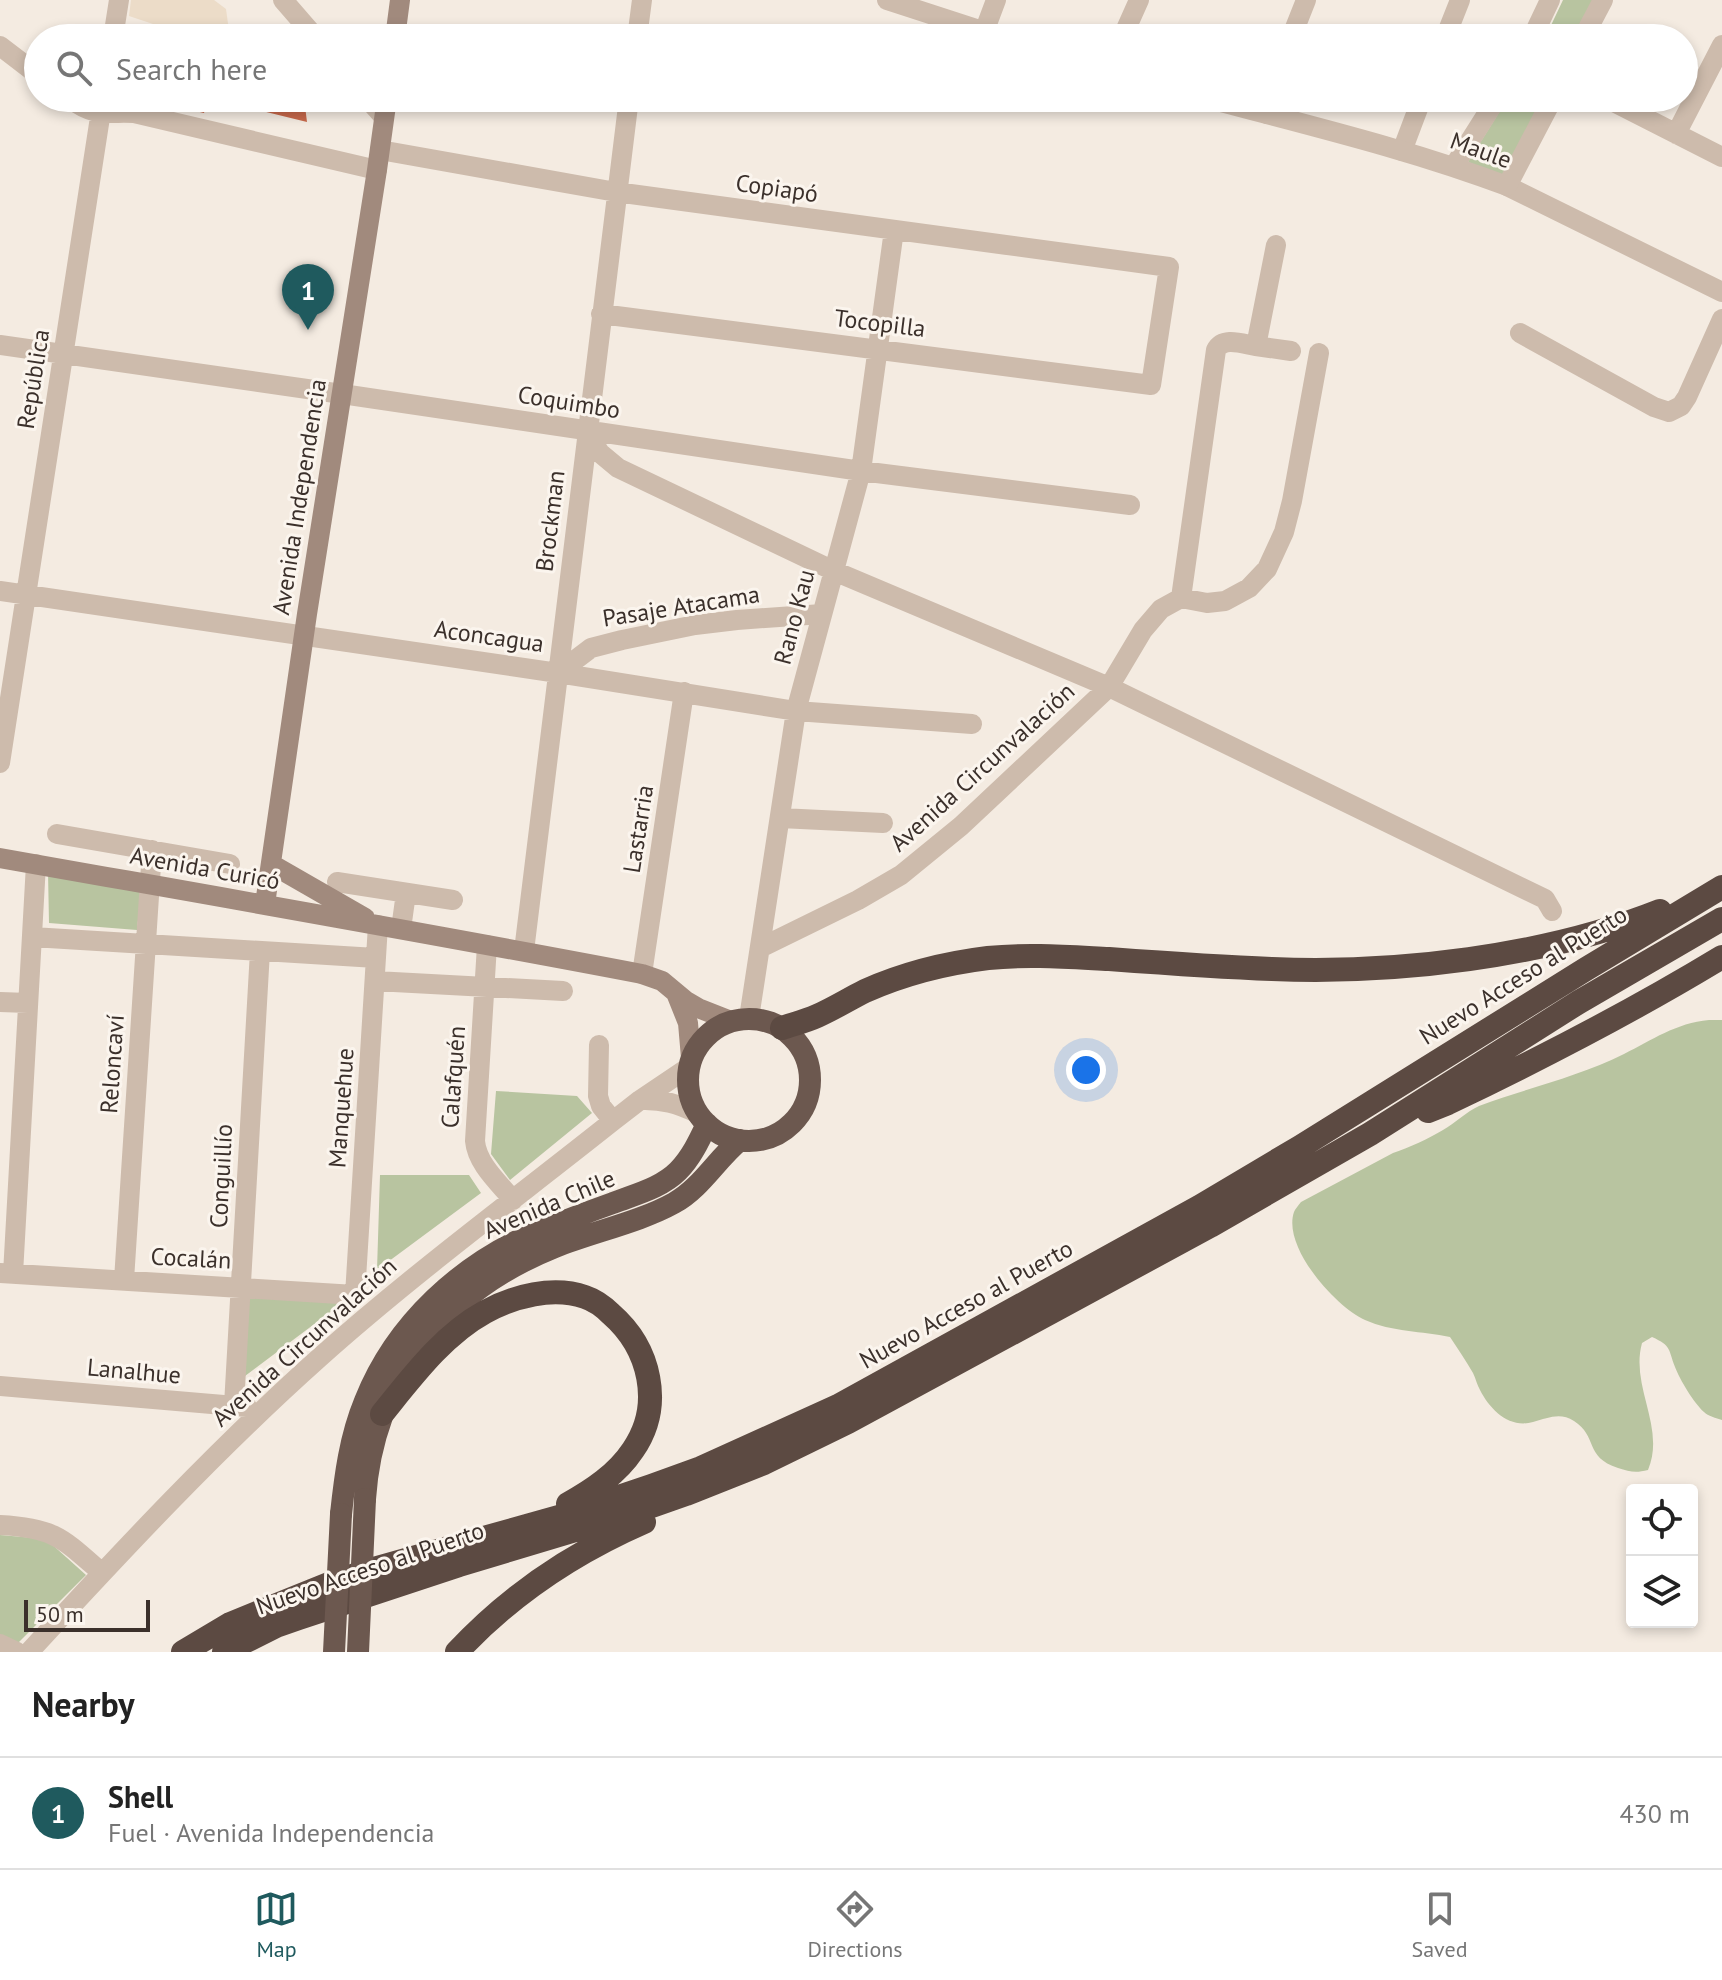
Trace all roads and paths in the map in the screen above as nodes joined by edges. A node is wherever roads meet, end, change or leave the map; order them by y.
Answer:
1 (119, 0) edge
2 (283, 0) edge
3 (400, 0) edge
4 (642, 0) edge
5 (887, 0) edge
6 (996, 0) edge
7 (1139, 0) edge
8 (1460, 0) edge
9 (1550, 0) edge
10 (1603, 0) edge
11 (1300, 2) edge
12 (115, 24) edge
13 (304, 24) edge
14 (397, 24) edge
15 (639, 24) edge
16 (960, 24) edge
17 (995, 24) edge
18 (1128, 24) edge
19 (1294, 24) edge
20 (1451, 24) edge
21 (1539, 24) edge
22 (1590, 24) edge
23 (1722, 45) edge
24 (0, 46) edge
25 (24, 64) edge
26 (1698, 91) edge
27 (101, 112) edge
28 (129, 112) edge
29 (385, 112) edge
30 (627, 112) edge
31 (1287, 112) edge
32 (1417, 112) edge
33 (1488, 112) edge
34 (1546, 112) edge
35 (1633, 112) edge
36 (1687, 112) edge
37 (1676, 134) junction
38 (1402, 151) junction
39 (1722, 157) edge
40 (379, 160) junction
41 (1454, 166) junction
42 (1507, 186) junction
43 (616, 192) junction
44 (894, 230) junction
45 (1276, 245) dead end
46 (1722, 292) edge
47 (601, 314) junction
48 (1722, 319) edge
49 (1520, 333) dead end
50 (0, 345) edge
51 (1256, 346) junction
52 (878, 349) junction
53 (1291, 351) dead end
54 (1319, 353) dead end
55 (63, 354) junction
56 (1151, 385) joint
57 (342, 394) junction
58 (587, 432) junction
59 (861, 471) junction
60 (1130, 505) dead end
61 (834, 571) junction
62 (0, 591) edge
63 (26, 595) junction
64 (1181, 598) junction
65 (822, 614) junction
66 (304, 635) junction
67 (558, 673) junction
68 (1109, 687) junction
69 (684, 692) junction
70 (796, 711) junction
71 (972, 724) dead end
72 (0, 763) edge
73 (780, 818) junction
74 (883, 823) dead end
75 (57, 834) dead end
76 (152, 850) junction
77 (0, 858) edge
78 (36, 864) junction
79 (230, 864) dead end
80 (271, 864) junction
81 (337, 882) dead end
82 (150, 886) junction
83 (1722, 887) edge
84 (406, 893) junction
85 (453, 900) dead end
86 (265, 904) junction
87 (1552, 911) dead end
88 (1722, 919) edge
89 (378, 925) junction
90 (401, 929) junction
91 (32, 937) junction
92 (146, 944) junction
93 (487, 945) junction
94 (760, 948) junction
95 (260, 951) junction
96 (524, 951) junction
97 (1722, 957) edge
98 (376, 958) junction
99 (642, 974) junction
100 (375, 981) junction
101 (485, 987) junction
102 (563, 991) dead end
103 (676, 993) junction
104 (0, 1002) edge
105 (28, 1003) junction
106 (740, 1020) junction
107 (782, 1028) junction
108 (599, 1045) dead end
109 (690, 1063) junction
110 (640, 1100) junction
111 (702, 1119) junction
112 (613, 1121) junction
113 (1370, 1134) junction
114 (740, 1140) junction
115 (10, 1148) edge
116 (513, 1200) junction
117 (6, 1273) edge
118 (124, 1280) junction
119 (240, 1287) junction
120 (355, 1295) junction
121 (369, 1314) junction
122 (0, 1386) edge
123 (234, 1405) junction
124 (263, 1409) junction
125 (382, 1414) junction
126 (728, 1479) junction
127 (0, 1525) edge
128 (523, 1527) junction
129 (102, 1573) junction
130 (0, 1644) edge
131 (17, 1652) edge
132 (29, 1652) edge
133 (183, 1652) edge
134 (224, 1652) edge
135 (334, 1652) edge
136 (358, 1652) edge
137 (457, 1652) edge

1 - 12 street
2 - 13 street
3 - 14 main road
4 - 15 street
5 - 16 street
6 - 17 street
7 - 18 street
8 - 20 street
9 - 21 street
10 - 22 street
11 - 19 street
23 - 26 street
24 - 25 street
27 - 55 street, República
28 - 40 street, Copiapó
29 - 40 main road, Avenida Independencia
30 - 43 street, Brockman
31 - 38 street, Maule
32 - 38 street
33 - 41 street
34 - 42 street
35 - 37 street
36 - 37 street
37 - 39 street
38 - 41 street, Maule
40 - 43 street, Copiapó
40 - 57 main road, Avenida Independencia
41 - 42 street, Maule
42 - 46 street, Maule
43 - 44 street, Copiapó
43 - 47 street, Brockman
44 - 52 street, Rano Kau
44 - 56 street, Copiapó
45 - 51 street
47 - 52 street, Tocopilla
47 - 58 street, Brockman
48 - 49 street
50 - 55 street, Coquimbo
51 - 53 street
51 - 64 street
52 - 56 street, Tocopilla
52 - 59 street, Rano Kau
54 - 64 street
55 - 57 street, Coquimbo
55 - 63 street, República
57 - 58 street, Coquimbo
57 - 66 main road, Avenida Independencia
58 - 59 street, Coquimbo
58 - 61 street
58 - 67 street, Brockman
59 - 60 street, Coquimbo
59 - 61 street, Rano Kau
61 - 65 street, Rano Kau
61 - 68 street
62 - 63 street, Aconcagua
63 - 66 street, Aconcagua
63 - 72 street, República
64 - 68 street, Avenida Circunvalación
65 - 67 street, Pasaje Atacama
65 - 70 street, Rano Kau
66 - 67 street, Aconcagua
66 - 80 main road, Avenida Independencia
67 - 69 street, Aconcagua
67 - 96 street, Brockman
68 - 87 street
68 - 94 street, Avenida Circunvalación
69 - 70 street, Aconcagua
69 - 99 street, Lastarria
70 - 71 street, Aconcagua
70 - 73 street, Rano Kau
73 - 74 street
73 - 94 street, Rano Kau
75 - 76 street, Avenida Curicó
76 - 79 street, Avenida Curicó
76 - 82 street, Reloncaví
77 - 78 main road, Avenida Curicó
78 - 82 main road, Avenida Curicó
78 - 91 street
80 - 86 main road, Avenida Independencia
80 - 89 main road
81 - 84 street
82 - 86 main road, Avenida Curicó
82 - 92 street, Reloncaví
83 - 107 highway
83 - 128 highway, Nuevo Acceso al Puerto
84 - 85 street
84 - 90 street
86 - 89 main road, Avenida Curicó
88 - 113 highway, Nuevo Acceso al Puerto
89 - 90 main road, Avenida Curicó
89 - 98 street, Manquehue
90 - 93 main road, Avenida Curicó
91 - 92 street
91 - 105 street
92 - 95 street
92 - 118 street, Reloncaví
93 - 96 main road, Avenida Curicó
93 - 101 street, Calafquén
94 - 106 street, Rano Kau
95 - 98 street
95 - 119 street, Conguillío
96 - 99 main road, Avenida Curicó
97 - 113 highway
98 - 100 street, Manquehue
99 - 103 main road, Avenida Curicó
100 - 101 street
100 - 120 street, Manquehue
101 - 102 street
101 - 116 street, Calafquén
103 - 106 main road, Avenida Curicó
103 - 109 main road
104 - 105 street
105 - 115 street
106 - 107 highway
106 - 109 highway
107 - 114 highway
108 - 112 street
109 - 110 street, Avenida Circunvalación
109 - 111 highway
110 - 111 street
110 - 112 street, Avenida Circunvalación
111 - 114 highway
111 - 135 highway, Avenida Chile, bridge
112 - 116 street, Avenida Circunvalación
113 - 126 highway, Nuevo Acceso al Puerto
114 - 125 highway, Avenida Chile
115 - 117 street
116 - 121 street, Avenida Circunvalación
117 - 118 street, Cocalán
118 - 119 street, Cocalán
119 - 120 street, Cocalán
119 - 123 street, Conguillío
120 - 121 street
121 - 124 street, Avenida Circunvalación
122 - 123 street, Lanalhue
123 - 124 street, Lanalhue
124 - 129 street, Avenida Circunvalación
125 - 128 highway
125 - 136 highway, Avenida Chile, bridge
126 - 134 highway, Nuevo Acceso al Puerto
126 - 137 highway
127 - 129 street
128 - 133 highway, Nuevo Acceso al Puerto
129 - 132 street, Avenida Circunvalación
130 - 131 street

